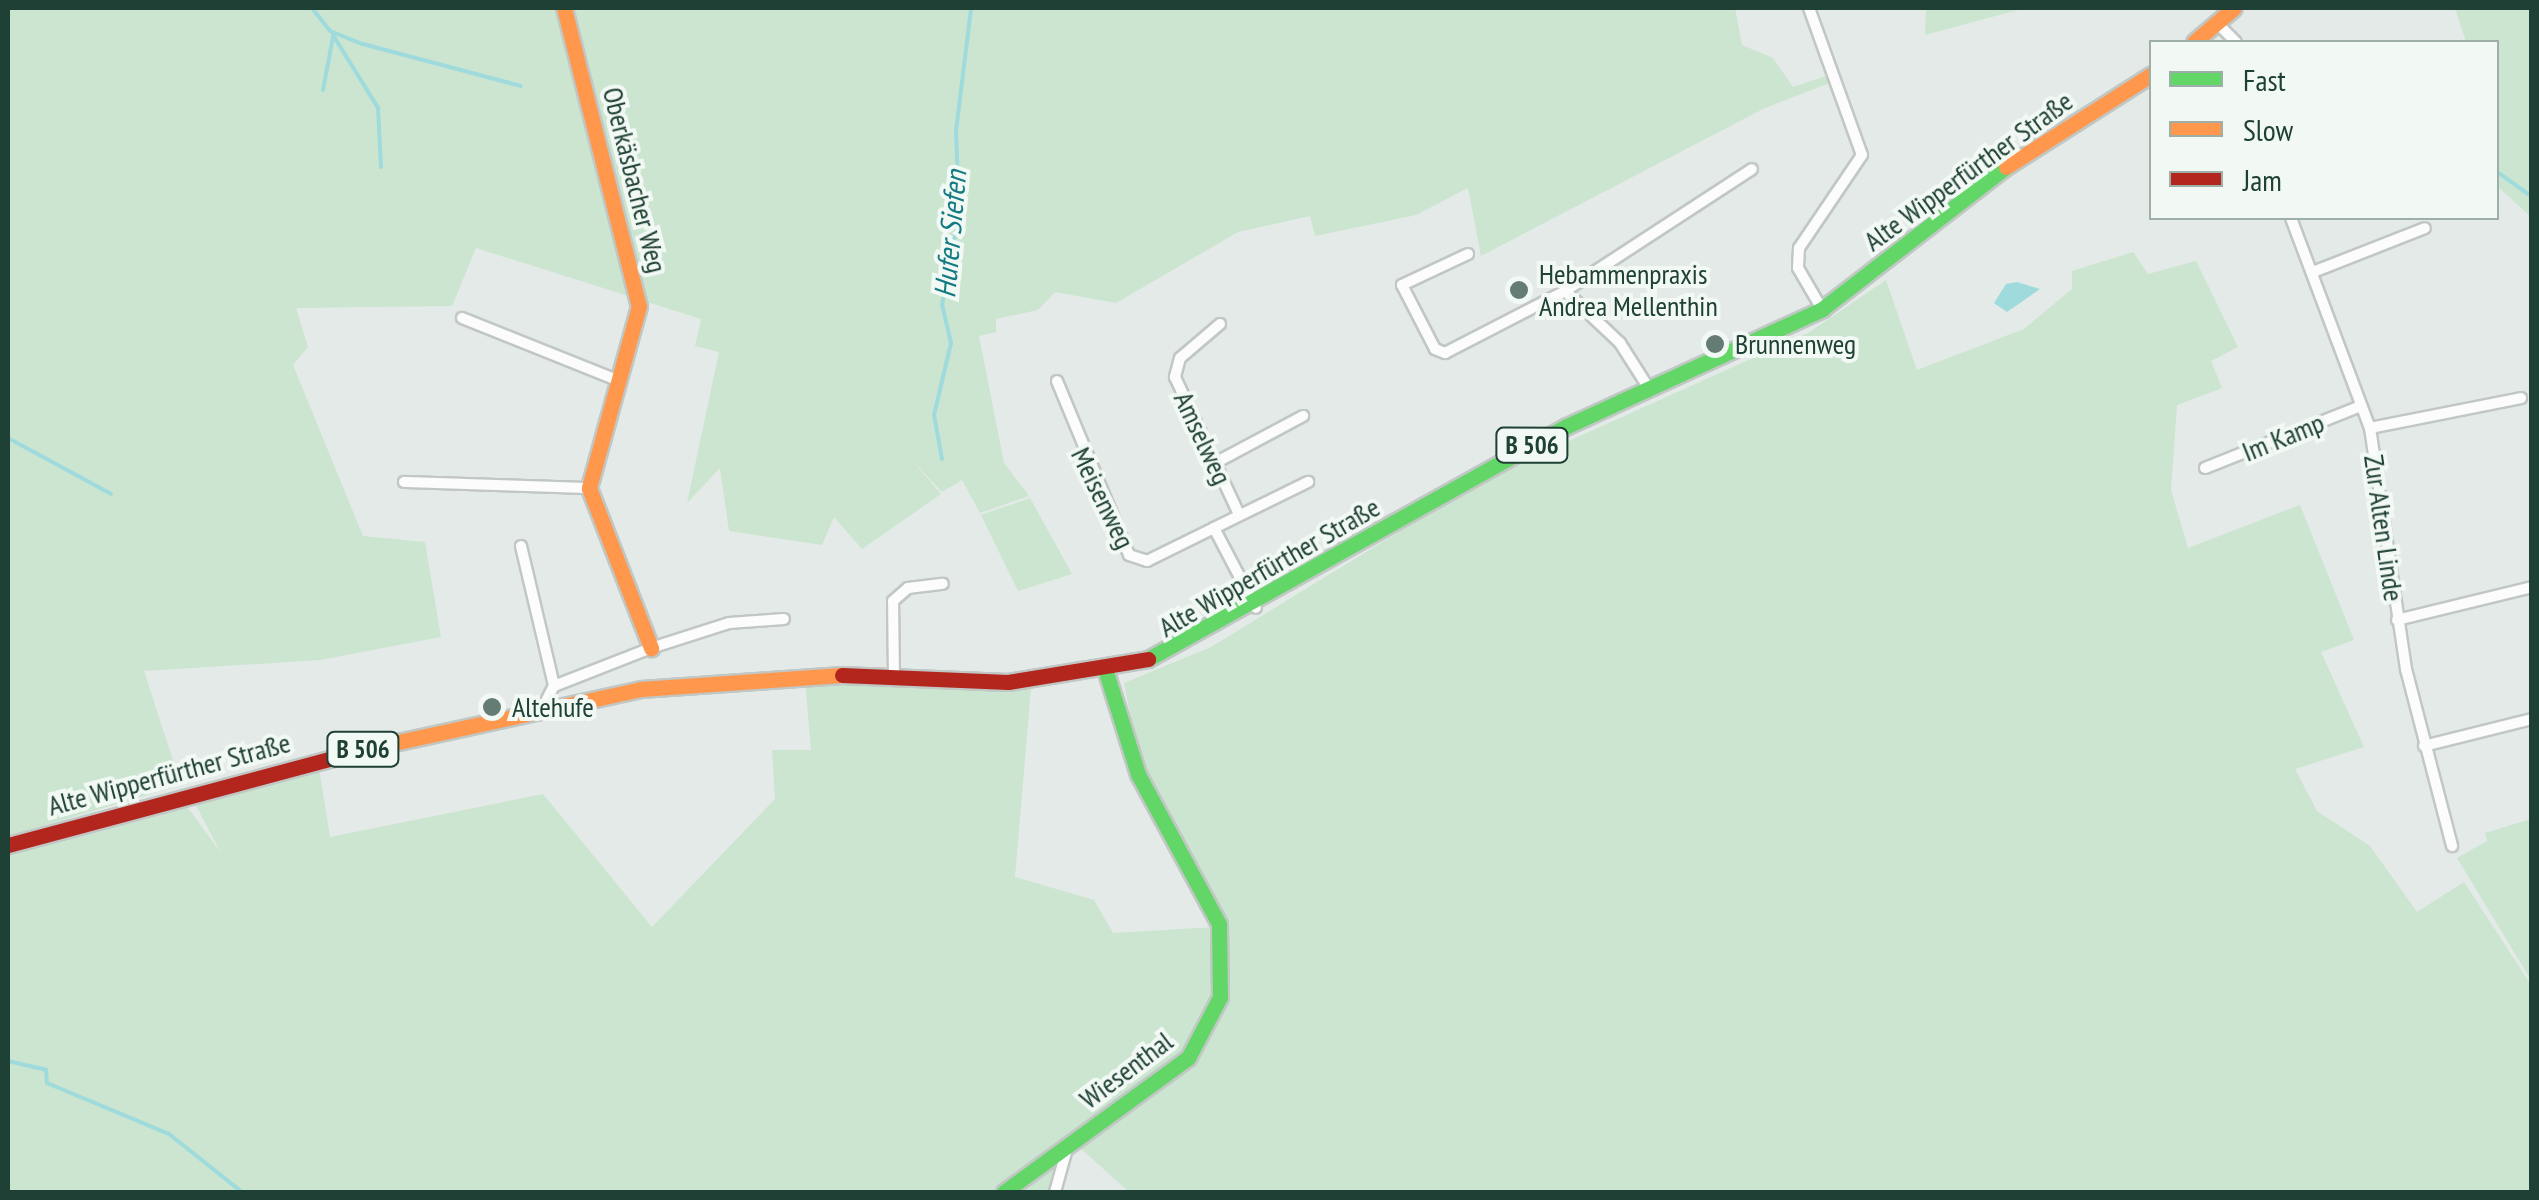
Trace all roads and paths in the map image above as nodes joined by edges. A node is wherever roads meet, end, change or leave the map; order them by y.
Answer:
1 (564, 8) edge
2 (1809, 8) edge
3 (2234, 8) edge
4 (2218, 24) junction
5 (2197, 40) edge
6 (2234, 40) edge
7 (2149, 76) edge
8 (1752, 169) dead end
9 (2292, 220) edge
10 (2425, 228) dead end
11 (1468, 254) dead end
12 (2313, 272) junction
13 (1565, 291) junction
14 (1822, 309) junction
15 (462, 318) dead end
16 (1220, 324) dead end
17 (617, 380) junction
18 (1056, 382) dead end
19 (1648, 387) junction
20 (2521, 398) dead end
21 (2361, 406) junction
22 (1303, 416) dead end
23 (2370, 428) junction
24 (1215, 463) junction
25 (2205, 468) dead end
26 (404, 482) dead end
27 (1308, 482) dead end
28 (589, 488) junction
29 (1238, 512) junction
30 (1214, 528) junction
31 (521, 546) dead end
32 (942, 584) dead end
33 (2532, 587) edge
34 (1256, 608) junction
35 (784, 619) dead end
36 (2397, 620) junction
37 (651, 648) junction
38 (1106, 672) junction
39 (894, 678) junction
40 (554, 686) junction
41 (540, 714) junction
42 (2532, 719) edge
43 (2424, 746) junction
44 (8, 845) edge
45 (2452, 846) dead end
46 (1068, 1144) junction
47 (1004, 1192) edge
48 (1055, 1192) edge

1 - 17 main road, Oberkäsbacher Weg
2 - 14 street
3 - 4 main road
4 - 5 main road
4 - 6 street
7 - 14 main road, Alte Wipperfürther Straße / B 506
8 - 13 street
9 - 12 street, Zur Alten Linde
10 - 12 street
11 - 13 street
12 - 21 street, Zur Alten Linde
13 - 19 street
14 - 19 main road, Alte Wipperfürther Straße / B 506
15 - 17 street
16 - 24 street, Amselweg
17 - 28 main road, Oberkäsbacher Weg
18 - 30 street, Meisenweg
19 - 34 main road, Alte Wipperfürther Straße / B 506
20 - 23 street
21 - 23 street, Zur Alten Linde
21 - 25 street, Im Kamp
22 - 24 street
23 - 36 street, Zur Alten Linde
24 - 29 street, Amselweg
26 - 28 street
27 - 29 street, Amselweg
28 - 37 main road
29 - 30 street, Amselweg
30 - 34 street
31 - 40 street
32 - 39 street
33 - 36 street
34 - 38 main road, Alte Wipperfürther Straße / B 506
35 - 37 street
36 - 43 street, Zur Alten Linde
37 - 40 street
38 - 39 main road, Alte Wipperfürther Straße / B 506
38 - 46 main road, Wiesenthal
39 - 41 main road, Alte Wipperfürther Straße / B 506
40 - 41 street
41 - 44 main road, Alte Wipperfürther Straße / B 506
42 - 43 street
43 - 45 street, Zur Alten Linde
46 - 47 main road, Wiesenthal
46 - 48 street, Wiesenthal

